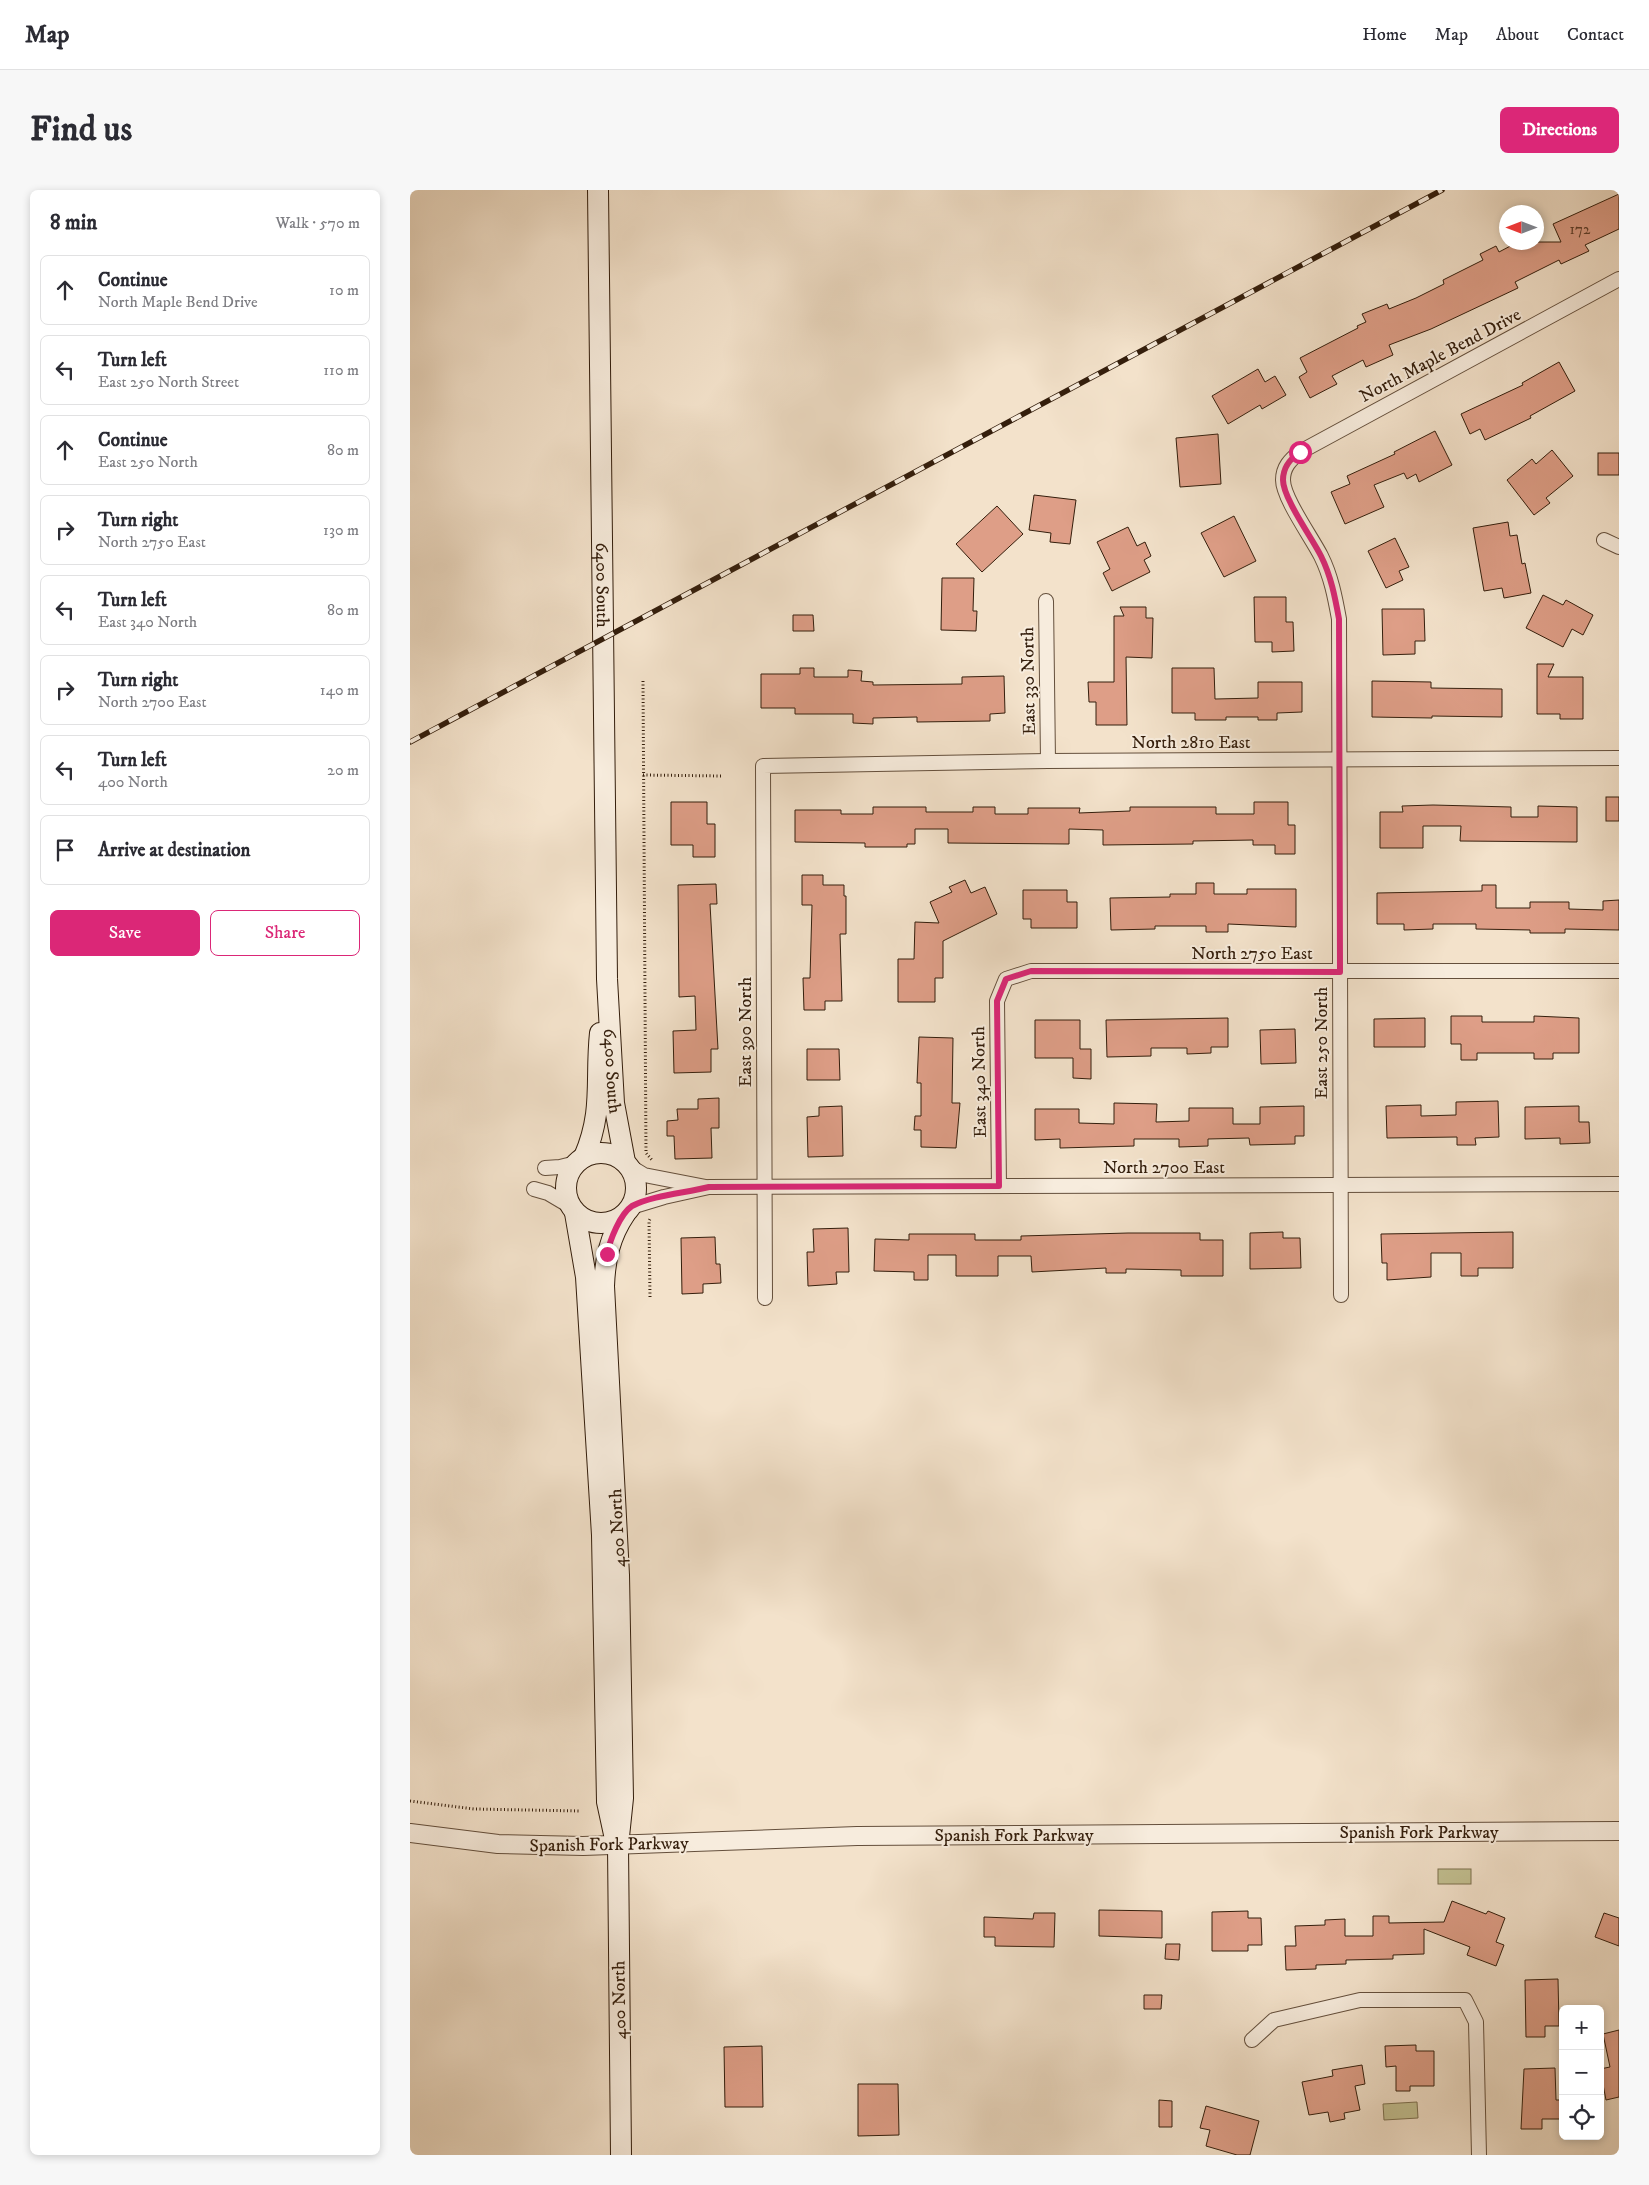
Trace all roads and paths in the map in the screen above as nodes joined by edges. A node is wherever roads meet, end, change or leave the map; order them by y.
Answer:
1 (598, 190) edge
2 (1619, 279) edge
3 (1284, 470) joint
4 (1604, 540) dead end
5 (1619, 547) edge
6 (1046, 601) dead end
7 (643, 681) dead end
8 (1619, 758) edge
9 (1338, 760) junction
10 (1048, 761) junction
11 (763, 766) joint
12 (643, 775) junction
13 (723, 776) dead end
14 (1619, 971) edge
15 (1340, 972) junction
16 (607, 979) junction
17 (1006, 979) joint
18 (580, 1160) junction
19 (656, 1162) dead end
20 (626, 1163) junction
21 (545, 1168) dead end
22 (1619, 1184) edge
23 (999, 1186) junction
24 (1340, 1186) junction
25 (709, 1187) junction
26 (764, 1187) junction
27 (534, 1188) dead end
28 (572, 1209) junction
29 (628, 1210) junction
30 (655, 1214) dead end
31 (1340, 1295) dead end
32 (650, 1297) dead end
33 (765, 1298) dead end
34 (410, 1801) edge
35 (581, 1811) dead end
36 (1619, 1831) edge
37 (410, 1834) edge
38 (618, 1846) junction
39 (1252, 2040) dead end
40 (621, 2155) edge
41 (1479, 2155) edge

1 - 16 main road, 6400 South
2 - 3 street, North Maple Bend Drive
3 - 9 street, East 250 North
4 - 5 street
6 - 10 street, East 330 North
7 - 12 path
8 - 9 street, North 2810 East
9 - 10 street, North 2810 East
9 - 15 street, East 250 North
10 - 11 street, North 2810 East
11 - 26 street, East 390 North
12 - 13 path
12 - 19 path
14 - 15 street, North 2750 East
15 - 17 street, North 2750 East
15 - 24 street, East 250 North
16 - 18 main road, 6400 South
16 - 20 main road, 6400 South
17 - 23 street, East 340 North
18 - 20 main road
18 - 21 street
18 - 28 main road
20 - 25 street, North 2700 East
20 - 29 main road
22 - 24 street, North 2700 East
23 - 24 street, North 2700 East
23 - 26 street, North 2700 East
24 - 31 street, East 250 North
25 - 26 street, North 2700 East
25 - 29 street, North 2700 East
26 - 33 street, East 390 North
27 - 28 street
28 - 29 main road
28 - 38 main road, 400 North
29 - 38 main road, 400 North
30 - 32 path
34 - 35 path, Spanish Fork Parkway
36 - 38 street, Spanish Fork Parkway
37 - 38 street, Spanish Fork Parkway
38 - 40 main road, 400 North
39 - 41 street

